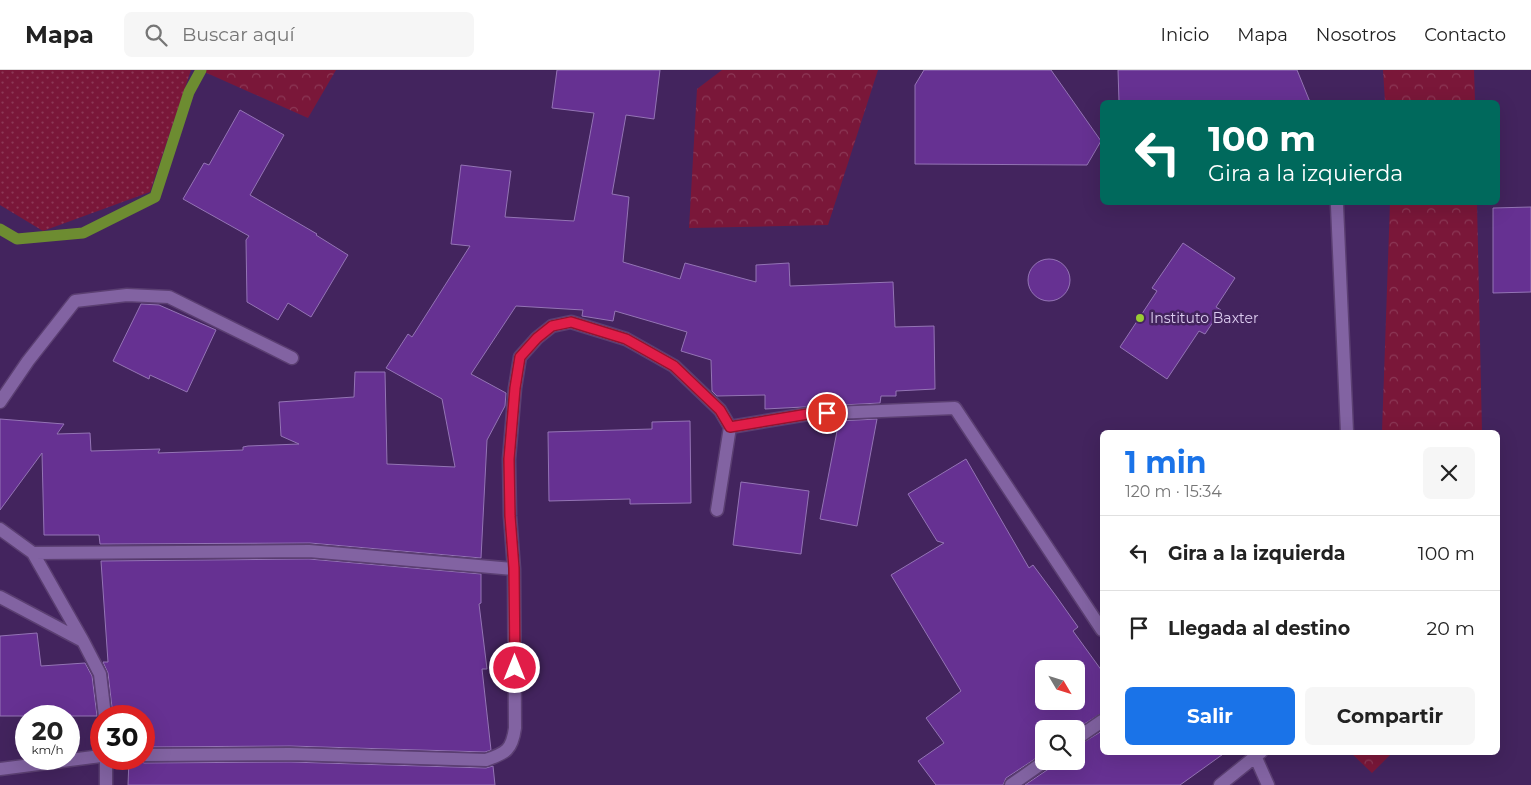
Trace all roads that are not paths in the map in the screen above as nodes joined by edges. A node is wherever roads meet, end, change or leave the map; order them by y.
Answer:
1 (1336, 206) dead end
2 (292, 358) dead end
3 (0, 402) edge
4 (730, 427) junction
5 (1347, 430) edge
6 (717, 510) dead end
7 (0, 529) edge
8 (33, 553) junction
9 (514, 568) junction
10 (0, 597) edge
11 (1100, 627) edge
12 (83, 641) junction
13 (104, 705) edge
14 (1100, 722) edge
15 (1085, 733) edge
16 (155, 755) edge
17 (1259, 755) edge
18 (90, 757) edge
19 (1035, 768) edge
20 (0, 769) edge
21 (106, 770) edge
22 (106, 785) edge
23 (1011, 785) edge
24 (1220, 785) edge
25 (1268, 785) edge

1 - 5 street
2 - 3 street
4 - 6 street
4 - 9 street
4 - 11 street
7 - 8 street
8 - 9 street
8 - 12 street
9 - 16 street
10 - 12 street
12 - 13 street
14 - 15 street
17 - 24 street
17 - 25 street
18 - 20 street
19 - 23 street
21 - 22 street

